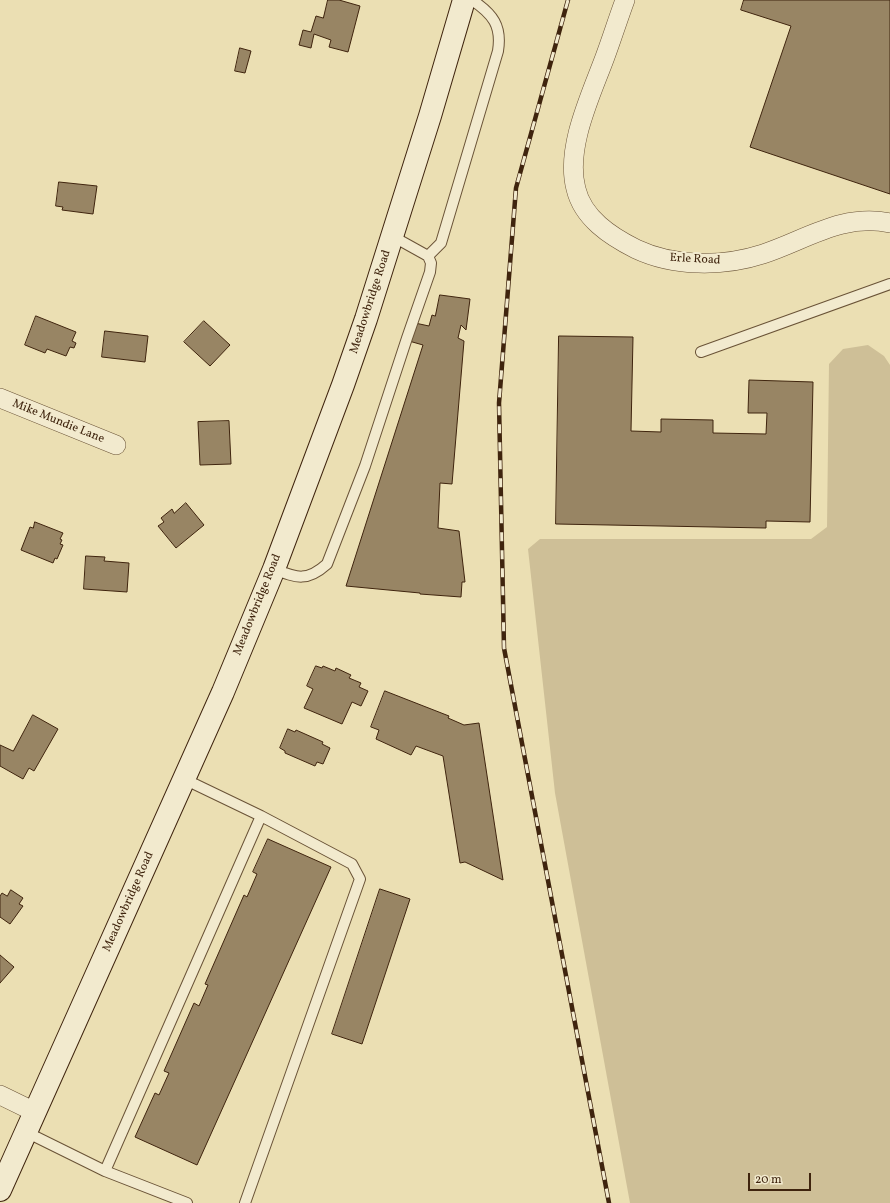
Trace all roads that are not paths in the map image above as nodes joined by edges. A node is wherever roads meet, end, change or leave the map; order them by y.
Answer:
1 (464, 0) edge
2 (472, 0) edge
3 (625, 0) edge
4 (890, 223) edge
5 (392, 236) junction
6 (428, 256) junction
7 (890, 284) edge
8 (701, 352) dead end
9 (0, 398) edge
10 (116, 445) dead end
11 (274, 569) junction
12 (184, 779) junction
13 (261, 816) junction
14 (0, 1094) edge
15 (35, 1112) junction
16 (26, 1132) junction
17 (105, 1171) junction
18 (0, 1190) edge
19 (187, 1203) edge
20 (245, 1203) edge

1 - 5 main road, Meadowbridge Road
2 - 6 lane
3 - 4 street, Erle Road
5 - 6 lane
5 - 11 main road, Meadowbridge Road
6 - 11 lane
7 - 8 lane
9 - 10 street, Mike Mundie Lane
11 - 12 main road, Meadowbridge Road
12 - 13 lane
12 - 15 main road, Meadowbridge Road
13 - 17 lane
13 - 20 lane
14 - 15 street
15 - 16 main road, Meadowbridge Road
16 - 17 lane
16 - 18 main road, Meadowbridge Road
17 - 19 lane

